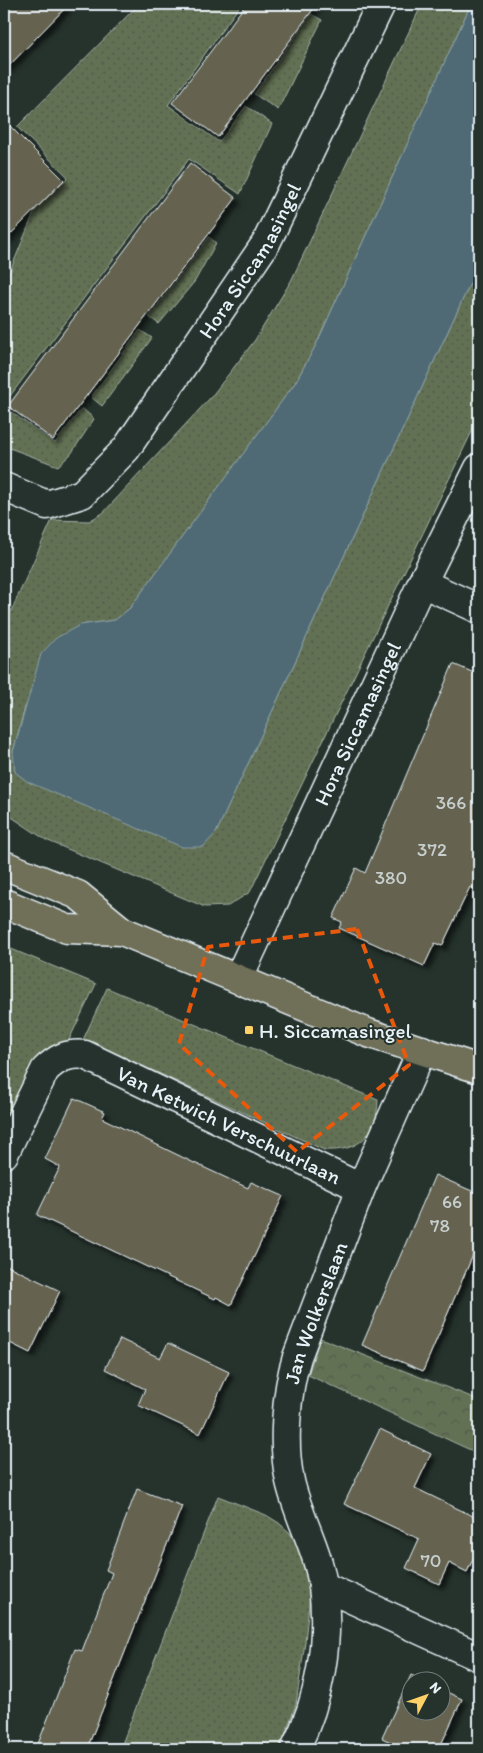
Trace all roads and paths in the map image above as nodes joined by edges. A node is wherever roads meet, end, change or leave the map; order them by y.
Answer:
1 (381, 4) edge
2 (479, 468) edge
3 (4, 487) edge
4 (422, 582) junction
5 (479, 608) edge
6 (4, 865) edge
7 (4, 903) edge
8 (122, 932) junction
9 (238, 979) junction
10 (422, 1050) junction
11 (479, 1070) edge
12 (4, 1154) edge
13 (361, 1188) junction
14 (323, 1586) junction
15 (479, 1657) edge
16 (295, 1749) edge

1 - 3 street, Hora Siccamasingel
2 - 4 street, Hora Siccamasingel
4 - 5 street
4 - 9 street, Hora Siccamasingel
6 - 8 main road
7 - 8 main road
8 - 9 main road
9 - 10 main road
10 - 11 main road
10 - 13 street, Jan Wolkerslaan
12 - 13 street, Van Ketwich Verschuurlaan
13 - 14 street, Jan Wolkerslaan
14 - 15 street
14 - 16 street, Jan Wolkerslaan

